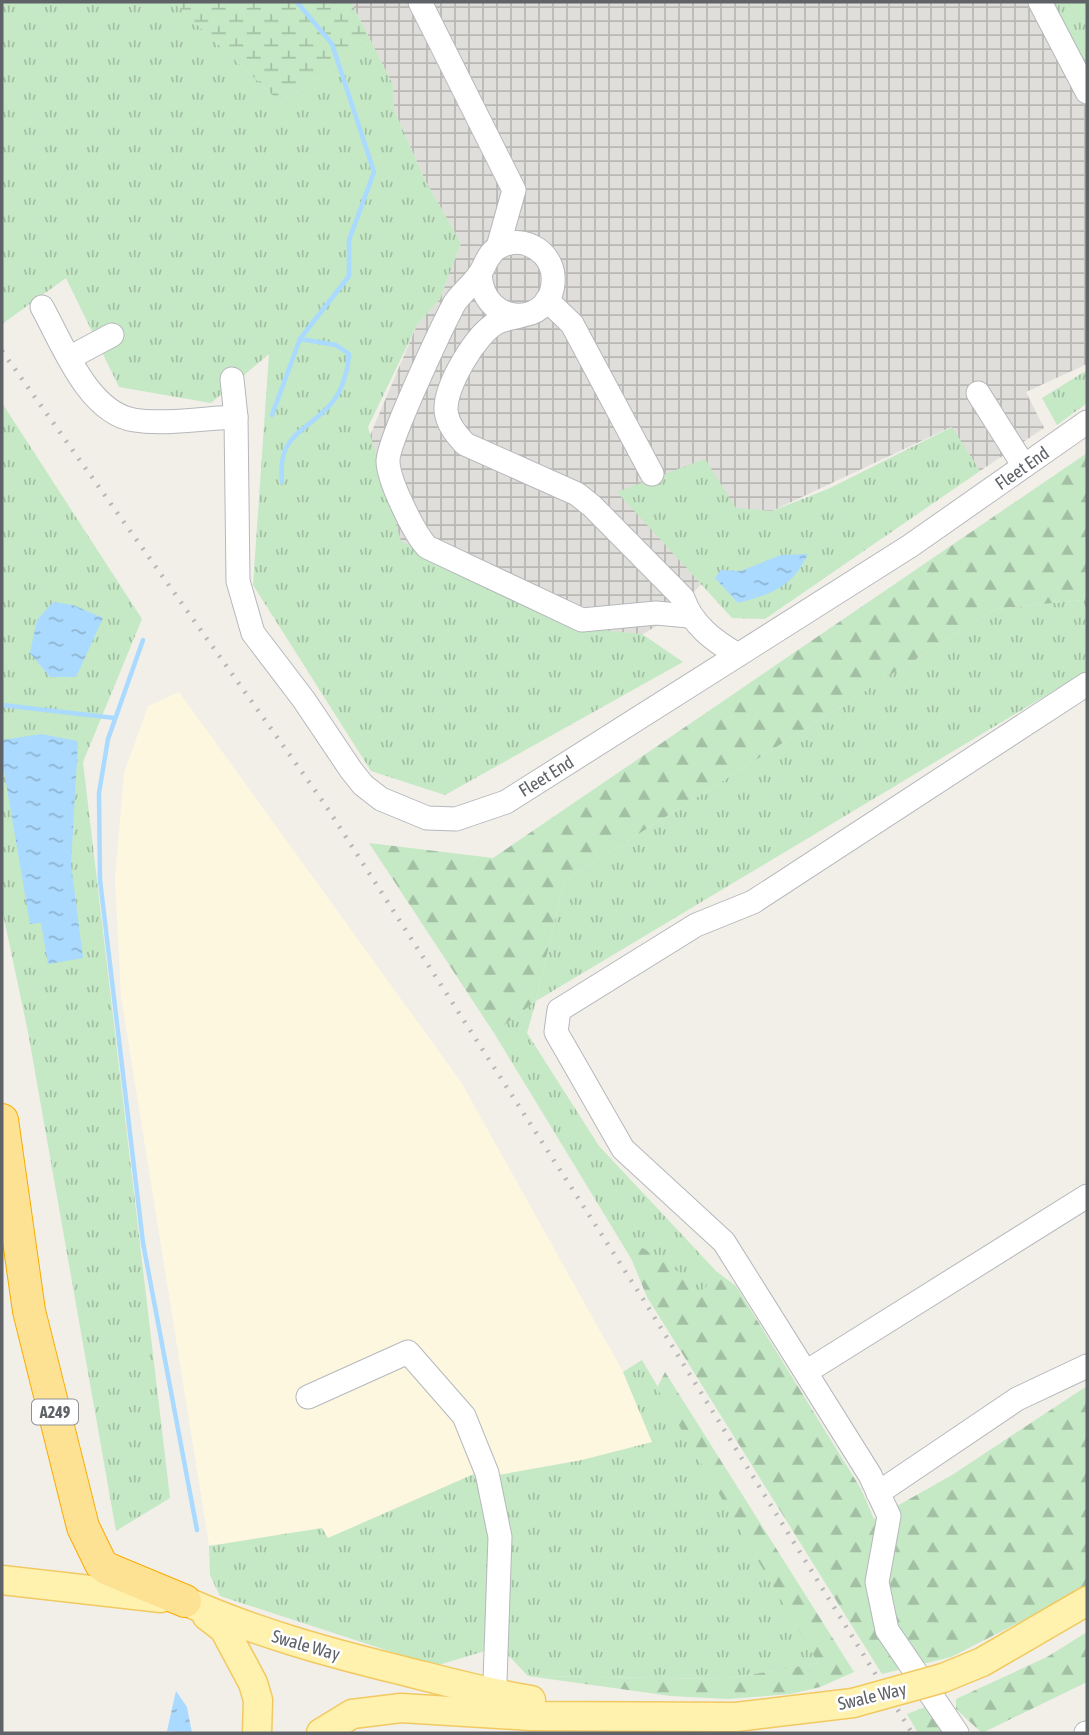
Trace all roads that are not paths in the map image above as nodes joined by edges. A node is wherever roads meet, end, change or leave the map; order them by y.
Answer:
1 (420, 2) edge
2 (1040, 2) edge
3 (1087, 92) edge
4 (498, 247) junction
5 (480, 274) junction
6 (547, 300) junction
7 (41, 307) dead end
8 (520, 316) junction
9 (112, 335) dead end
10 (71, 357) junction
11 (232, 379) dead end
12 (978, 393) dead end
13 (236, 418) junction
14 (1087, 422) edge
15 (1024, 466) junction
16 (652, 474) dead end
17 (689, 616) junction
18 (737, 655) junction
19 (1087, 684) edge
20 (2, 1120) edge
21 (1087, 1196) edge
22 (1087, 1366) edge
23 (806, 1372) junction
24 (309, 1397) dead end
25 (878, 1493) junction
26 (2, 1580) edge
27 (185, 1601) junction
28 (1087, 1601) edge
29 (494, 1704) junction
30 (257, 1733) edge
31 (321, 1733) edge
32 (957, 1733) edge

1 - 4 street
2 - 3 street
4 - 5 street
4 - 6 street
5 - 8 street
5 - 17 street
6 - 8 street
6 - 16 street
7 - 10 street
8 - 17 street
9 - 10 street
10 - 13 street
11 - 13 street, Fleet End
12 - 15 street
13 - 18 street, Fleet End
14 - 15 street, Fleet End
15 - 18 street, Fleet End
17 - 18 street
19 - 23 street
20 - 27 highway, A249
21 - 23 street
22 - 25 street
23 - 25 street
24 - 29 street
25 - 32 street
26 - 27 main road
27 - 29 main road, Swale Way
27 - 30 main road
28 - 29 main road, Swale Way, bridge
29 - 31 main road, Swale Way

